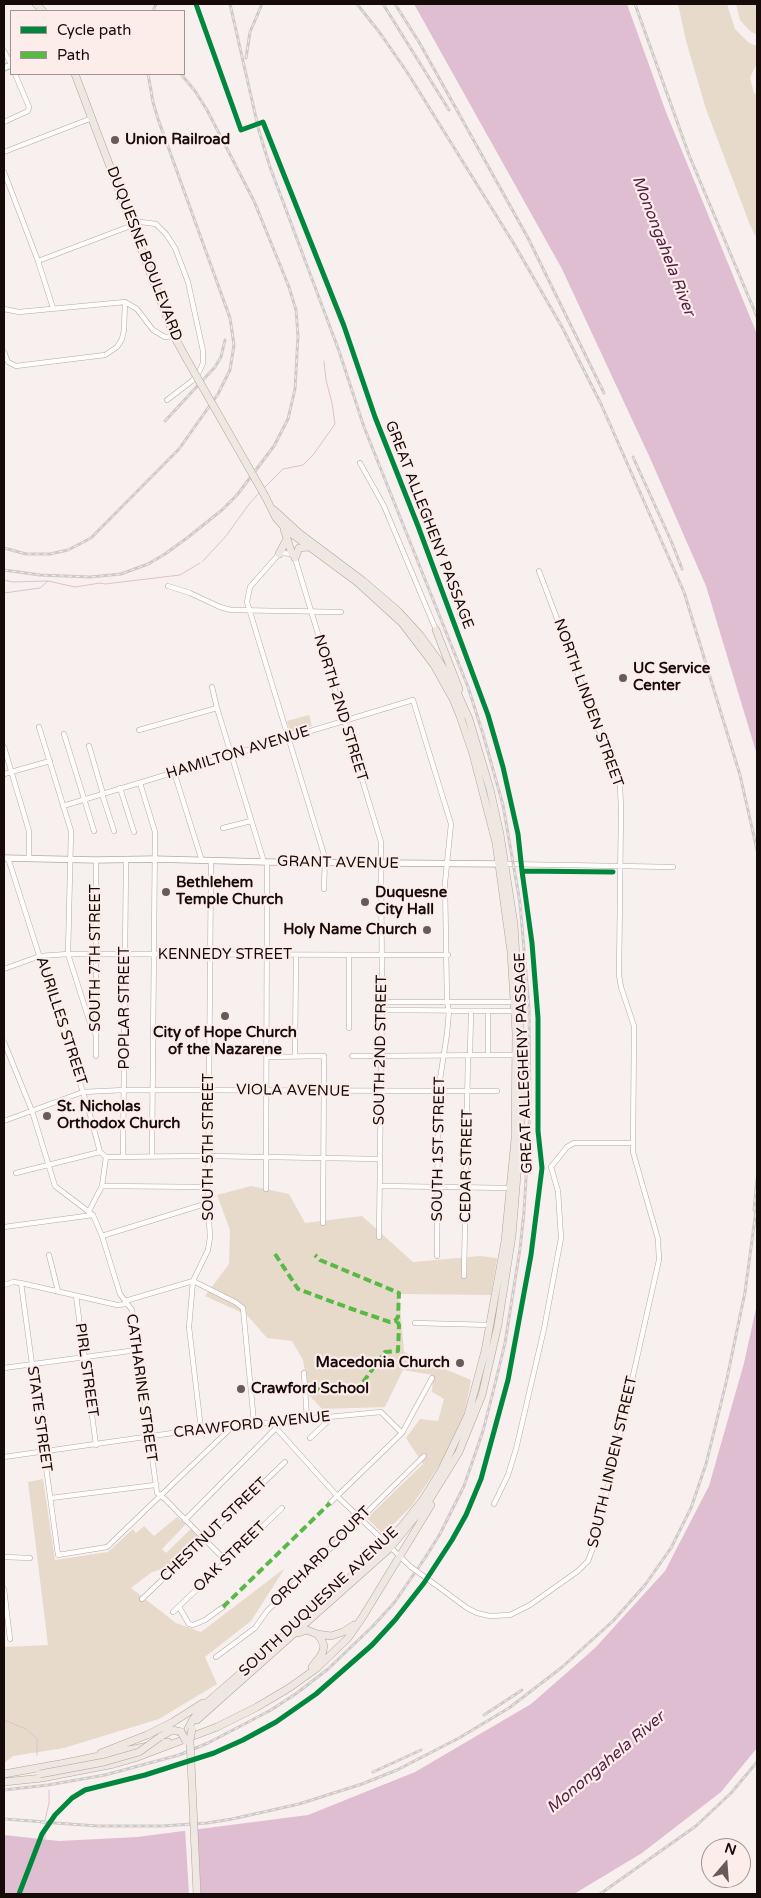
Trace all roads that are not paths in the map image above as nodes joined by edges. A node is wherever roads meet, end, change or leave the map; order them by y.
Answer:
1 (4, 51) edge
2 (10, 63) edge
3 (15, 75) edge
4 (75, 75) edge
5 (92, 118) junction
6 (4, 122) edge
7 (4, 152) edge
8 (4, 172) edge
9 (132, 224) junction
10 (38, 261) junction
11 (125, 302) junction
12 (4, 308) edge
13 (53, 308) junction
14 (174, 336) junction
15 (4, 352) edge
16 (167, 400) dead end
17 (360, 462) dead end
18 (270, 506) junction
19 (283, 526) junction
20 (288, 539) junction
21 (308, 546) junction
22 (279, 554) junction
23 (293, 556) junction
24 (539, 571) dead end
25 (168, 586) dead end
26 (250, 611) junction
27 (310, 611) junction
28 (341, 612) dead end
29 (436, 630) junction
30 (421, 642) junction
31 (212, 687) dead end
32 (413, 700) joint
33 (216, 708) junction
34 (469, 719) junction
35 (344, 721) junction
36 (39, 727) dead end
37 (464, 728) junction
38 (138, 730) dead end
39 (64, 734) dead end
40 (288, 738) junction
41 (89, 746) dead end
42 (4, 747) edge
43 (231, 755) junction
44 (50, 761) junction
45 (11, 772) junction
46 (174, 772) junction
47 (4, 774) edge
48 (140, 783) junction
49 (120, 788) junction
50 (103, 794) junction
51 (84, 800) junction
52 (64, 806) junction
53 (251, 821) junction
54 (223, 828) dead end
55 (94, 831) dead end
56 (114, 831) dead end
57 (134, 832) dead end
58 (6, 858) edge
59 (70, 858) junction
60 (29, 859) junction
61 (154, 859) junction
62 (96, 860) junction
63 (126, 860) junction
64 (202, 861) junction
65 (211, 861) junction
66 (266, 862) junction
67 (324, 863) junction
68 (382, 863) junction
69 (448, 864) junction
70 (502, 864) junction
71 (620, 866) junction
72 (673, 867) dead end
73 (324, 889) dead end
74 (96, 953) junction
75 (125, 953) junction
76 (68, 954) junction
77 (153, 954) junction
78 (210, 955) junction
79 (268, 955) junction
80 (296, 955) junction
81 (349, 955) junction
82 (448, 955) junction
83 (40, 956) junction
84 (382, 956) junction
85 (4, 968) edge
86 (382, 1002) junction
87 (447, 1002) junction
88 (517, 1002) junction
89 (382, 1010) junction
90 (449, 1011) junction
91 (471, 1011) junction
92 (488, 1011) junction
93 (518, 1011) junction
94 (349, 1028) dead end
95 (96, 1035) junction
96 (4, 1042) edge
97 (469, 1055) junction
98 (488, 1055) junction
99 (516, 1055) junction
100 (96, 1056) dead end
101 (295, 1056) junction
102 (352, 1056) dead end
103 (381, 1056) junction
104 (443, 1056) junction
105 (267, 1057) junction
106 (124, 1090) junction
107 (152, 1090) junction
108 (210, 1090) junction
109 (266, 1090) junction
110 (324, 1091) junction
111 (497, 1091) dead end
112 (83, 1092) junction
113 (380, 1092) junction
114 (438, 1092) junction
115 (469, 1092) junction
116 (32, 1111) junction
117 (4, 1121) edge
118 (633, 1143) junction
119 (100, 1152) junction
120 (123, 1156) junction
121 (152, 1156) junction
122 (208, 1156) junction
123 (106, 1157) junction
124 (266, 1158) junction
125 (324, 1158) junction
126 (380, 1159) junction
127 (50, 1164) junction
128 (16, 1173) dead end
129 (102, 1186) junction
130 (381, 1186) junction
131 (438, 1186) junction
132 (208, 1187) junction
133 (466, 1188) junction
134 (511, 1188) junction
135 (266, 1189) dead end
136 (208, 1203) junction
137 (89, 1211) junction
138 (93, 1215) junction
139 (323, 1223) dead end
140 (4, 1227) edge
141 (102, 1236) junction
142 (379, 1237) dead end
143 (49, 1255) dead end
144 (437, 1256) dead end
145 (464, 1276) dead end
146 (193, 1281) junction
147 (21, 1282) junction
148 (4, 1285) edge
149 (58, 1291) junction
150 (76, 1296) junction
151 (126, 1303) junction
152 (415, 1323) dead end
153 (494, 1325) junction
154 (138, 1350) junction
155 (85, 1357) junction
156 (32, 1364) junction
157 (4, 1368) edge
158 (304, 1373) dead end
159 (432, 1378) dead end
160 (330, 1417) junction
161 (307, 1418) junction
162 (272, 1422) junction
163 (254, 1423) junction
164 (233, 1426) junction
165 (276, 1428) junction
166 (201, 1429) junction
167 (402, 1433) junction
168 (148, 1436) junction
169 (310, 1438) dead end
170 (96, 1445) junction
171 (44, 1452) junction
172 (459, 1452) junction
173 (424, 1456) dead end
174 (4, 1457) edge
175 (285, 1462) dead end
176 (155, 1485) junction
177 (161, 1497) junction
178 (338, 1497) junction
179 (51, 1498) junction
180 (330, 1503) dead end
181 (494, 1504) dead end
182 (282, 1508) dead end
183 (359, 1518) junction
184 (185, 1520) junction
185 (204, 1540) junction
186 (387, 1546) junction
187 (4, 1557) edge
188 (399, 1557) junction
189 (30, 1558) dead end
190 (226, 1561) junction
191 (4, 1589) edge
192 (142, 1599) dead end
193 (179, 1607) junction
194 (223, 1607) dead end
195 (173, 1612) dead end
196 (362, 1618) junction
197 (317, 1634) junction
198 (293, 1636) junction
199 (10, 1639) dead end
200 (216, 1657) dead end
201 (216, 1694) junction
202 (187, 1730) junction
203 (55, 1765) junction
204 (4, 1774) edge
205 (41, 1776) junction
206 (4, 1780) edge
207 (196, 1894) edge

1 - 2 street
3 - 6 street
4 - 5 main road, DUQUESNE BOULEVARD
5 - 7 street
5 - 9 main road, DUQUESNE BOULEVARD
8 - 10 street
9 - 10 street
9 - 14 main road, DUQUESNE BOULEVARD
9 - 16 street
10 - 13 street
11 - 13 street
11 - 14 street
11 - 15 street
12 - 13 street
14 - 18 main road, DUQUESNE BOULEVARD, bridge
17 - 29 street
18 - 19 main road, DUQUESNE BOULEVARD
18 - 30 main road, DUQUESNE BOULEVARD
19 - 20 main road
19 - 21 main road, DUQUESNE BOULEVARD
20 - 22 main road
20 - 23 main road
21 - 23 main road
21 - 30 main road, DUQUESNE BOULEVARD
22 - 23 street
22 - 26 street
23 - 27 street, NORTH 2ND STREET
24 - 71 street, NORTH LINDEN STREET
25 - 26 street
26 - 27 street
26 - 40 street
27 - 28 street
27 - 35 street, NORTH 2ND STREET
29 - 30 main road
29 - 34 main road
30 - 34 main road, DUQUESNE BOULEVARD
30 - 37 main road, DUQUESNE BOULEVARD
31 - 33 street
32 - 35 street, HAMILTON AVENUE
32 - 69 street, SOUTH 1ST STREET
33 - 38 street
33 - 43 street
34 - 37 main road
34 - 70 main road, DUQUESNE BOULEVARD
35 - 40 street, HAMILTON AVENUE
35 - 68 street, NORTH 2ND STREET
36 - 44 street
37 - 70 main road, DUQUESNE BOULEVARD
39 - 51 street
40 - 43 street, HAMILTON AVENUE
40 - 67 street
41 - 50 street
42 - 45 street
43 - 46 street, HAMILTON AVENUE
43 - 53 street
44 - 45 street
44 - 52 street
45 - 47 street
45 - 60 street
46 - 48 street, HAMILTON AVENUE
46 - 64 street
48 - 49 street, HAMILTON AVENUE
48 - 61 street
49 - 50 street, HAMILTON AVENUE
49 - 57 street
50 - 51 street, HAMILTON AVENUE
50 - 56 street
51 - 52 street, HAMILTON AVENUE
51 - 55 street
52 - 59 street
53 - 54 street
53 - 66 street
58 - 60 street, GRANT AVENUE
58 - 83 street, AURILLES STREET
59 - 60 street, GRANT AVENUE
59 - 62 street, GRANT AVENUE
59 - 76 street
61 - 63 street, GRANT AVENUE
61 - 64 street, GRANT AVENUE
61 - 77 street
62 - 63 street, GRANT AVENUE
62 - 74 street, SOUTH 7TH STREET
63 - 75 street, POPLAR STREET
64 - 65 street, GRANT AVENUE
65 - 66 street, GRANT AVENUE
65 - 78 street, SOUTH 5TH STREET
66 - 67 street, GRANT AVENUE
66 - 79 street
67 - 68 street, GRANT AVENUE
67 - 73 street
68 - 69 street, GRANT AVENUE
68 - 84 street, SOUTH 2ND STREET
69 - 70 street, GRANT AVENUE
69 - 82 street, SOUTH 1ST STREET
70 - 71 street, GRANT AVENUE
70 - 88 main road, DUQUESNE BOULEVARD
71 - 72 street, GRANT AVENUE
71 - 118 street, SOUTH LINDEN STREET
74 - 75 street, KENNEDY STREET
74 - 76 street, KENNEDY STREET
74 - 95 street, SOUTH 7TH STREET
75 - 77 street, KENNEDY STREET
75 - 106 street, POPLAR STREET
76 - 83 street, KENNEDY STREET
76 - 95 street
77 - 78 street, KENNEDY STREET
77 - 107 street
78 - 79 street, KENNEDY STREET
78 - 108 street, SOUTH 5TH STREET
79 - 80 street, KENNEDY STREET
79 - 105 street
80 - 81 street, KENNEDY STREET
80 - 101 street
81 - 84 street, KENNEDY STREET
81 - 94 street
82 - 84 street, KENNEDY STREET
82 - 87 street, SOUTH 1ST STREET
83 - 85 street, KENNEDY STREET
83 - 112 street, AURILLES STREET
84 - 86 street, SOUTH 2ND STREET
86 - 87 street
86 - 89 street, SOUTH 2ND STREET
87 - 88 street
87 - 90 street, SOUTH 1ST STREET
88 - 93 main road, SOUTH DUQUESNE AVENUE
89 - 90 street
89 - 103 street, SOUTH 2ND STREET
90 - 91 street
90 - 104 street, SOUTH 1ST STREET
91 - 92 street
91 - 97 street, CEDAR STREET
92 - 93 street
92 - 98 street
93 - 99 main road, SOUTH DUQUESNE AVENUE
93 - 153 main road
95 - 100 street, SOUTH 7TH STREET
96 - 116 street, CATHARINE STREET
97 - 98 street
97 - 104 street
97 - 115 street, CEDAR STREET
98 - 99 street
99 - 134 main road, SOUTH DUQUESNE AVENUE
101 - 105 street
101 - 110 street
102 - 103 street
103 - 104 street
103 - 113 street, SOUTH 2ND STREET
104 - 114 street, SOUTH 1ST STREET
105 - 109 street
106 - 107 street, VIOLA AVENUE
106 - 112 street, VIOLA AVENUE
106 - 120 street, POPLAR STREET
107 - 108 street, VIOLA AVENUE
107 - 121 street
108 - 109 street, VIOLA AVENUE
108 - 122 street, SOUTH 5TH STREET
109 - 110 street, VIOLA AVENUE
109 - 124 street
110 - 113 street, VIOLA AVENUE
110 - 125 street
111 - 115 street, VIOLA AVENUE
112 - 116 street, VIOLA AVENUE
112 - 119 street, AURILLES STREET
113 - 114 street, VIOLA AVENUE
113 - 126 street, SOUTH 2ND STREET
114 - 115 street, VIOLA AVENUE
114 - 131 street, SOUTH 1ST STREET
115 - 133 street, CEDAR STREET
116 - 117 street, VIOLA AVENUE
116 - 127 street, CATHARINE STREET
118 - 181 street
118 - 188 street, SOUTH LINDEN STREET, bridge
119 - 123 street
119 - 127 street
120 - 121 street
120 - 123 street
121 - 122 street
122 - 124 street
122 - 132 street, SOUTH 5TH STREET
123 - 129 street
124 - 125 street
124 - 135 street
125 - 126 street
125 - 139 street
126 - 130 street, SOUTH 2ND STREET
127 - 128 street
127 - 137 street, CATHARINE STREET
129 - 132 street
129 - 137 street
130 - 131 street
130 - 142 street, SOUTH 2ND STREET
131 - 133 street
131 - 144 street, SOUTH 1ST STREET
132 - 136 street, SOUTH 5TH STREET
133 - 134 street
133 - 145 street, CEDAR STREET
134 - 153 main road, SOUTH DUQUESNE AVENUE
136 - 141 street
136 - 146 street, SOUTH 5TH STREET
137 - 138 street, CATHARINE STREET
138 - 140 street
138 - 141 street, CATHARINE STREET
141 - 151 street, CATHARINE STREET
143 - 149 street
146 - 151 street
146 - 163 street
146 - 166 street, SOUTH 5TH STREET
147 - 148 street
147 - 149 street
147 - 156 street, STATE STREET
149 - 150 street
150 - 151 street
150 - 155 street, PIRL STREET
151 - 154 street, CATHARINE STREET
152 - 153 street
153 - 172 main road, SOUTH DUQUESNE AVENUE
153 - 186 main road, SOUTH DUQUESNE AVENUE
154 - 155 street
154 - 168 street, CATHARINE STREET
155 - 156 street
155 - 170 street, PIRL STREET
156 - 157 street
156 - 171 street, STATE STREET
158 - 161 street
159 - 167 street
160 - 161 street, CRAWFORD AVENUE
160 - 167 street, CRAWFORD AVENUE
160 - 169 street
161 - 162 street, CRAWFORD AVENUE
162 - 163 street, CRAWFORD AVENUE
162 - 165 street, SOUTH LINDEN STREET
163 - 164 street, CRAWFORD AVENUE
164 - 166 street, CRAWFORD AVENUE
164 - 177 street
165 - 178 street, SOUTH LINDEN STREET
165 - 184 street
166 - 168 street, CRAWFORD AVENUE
167 - 178 street
168 - 170 street, CRAWFORD AVENUE
168 - 176 street, CATHARINE STREET
170 - 171 street, CRAWFORD AVENUE
171 - 174 street, CRAWFORD AVENUE
171 - 179 street, STATE STREET
172 - 186 main road, SOUTH DUQUESNE AVENUE
172 - 188 main road
173 - 183 street, ORCHARD COURT
175 - 185 street, CHESTNUT STREET
176 - 177 street, CATHARINE STREET
176 - 179 street
177 - 179 street, STATE STREET
177 - 184 street
178 - 180 street
178 - 183 street, SOUTH LINDEN STREET
182 - 190 street, OAK STREET
183 - 186 street, SOUTH LINDEN STREET
183 - 200 street, ORCHARD COURT
184 - 185 street
185 - 190 street
185 - 192 street, CHESTNUT STREET
186 - 188 street, SOUTH LINDEN STREET
186 - 198 main road, SOUTH DUQUESNE AVENUE
186 - 201 main road, SOUTH DUQUESNE AVENUE
187 - 189 street
188 - 196 main road
190 - 193 street, OAK STREET
191 - 199 street
193 - 194 street, OAK STREET
193 - 195 street, OAK STREET
196 - 197 main road
196 - 205 main road
197 - 198 main road
197 - 203 main road
198 - 202 main road, SOUTH DUQUESNE AVENUE
201 - 202 main road
201 - 203 main road
202 - 205 main road, bridge
202 - 207 main road, bridge
202 - 207 main road, bridge
203 - 204 main road
205 - 206 main road

